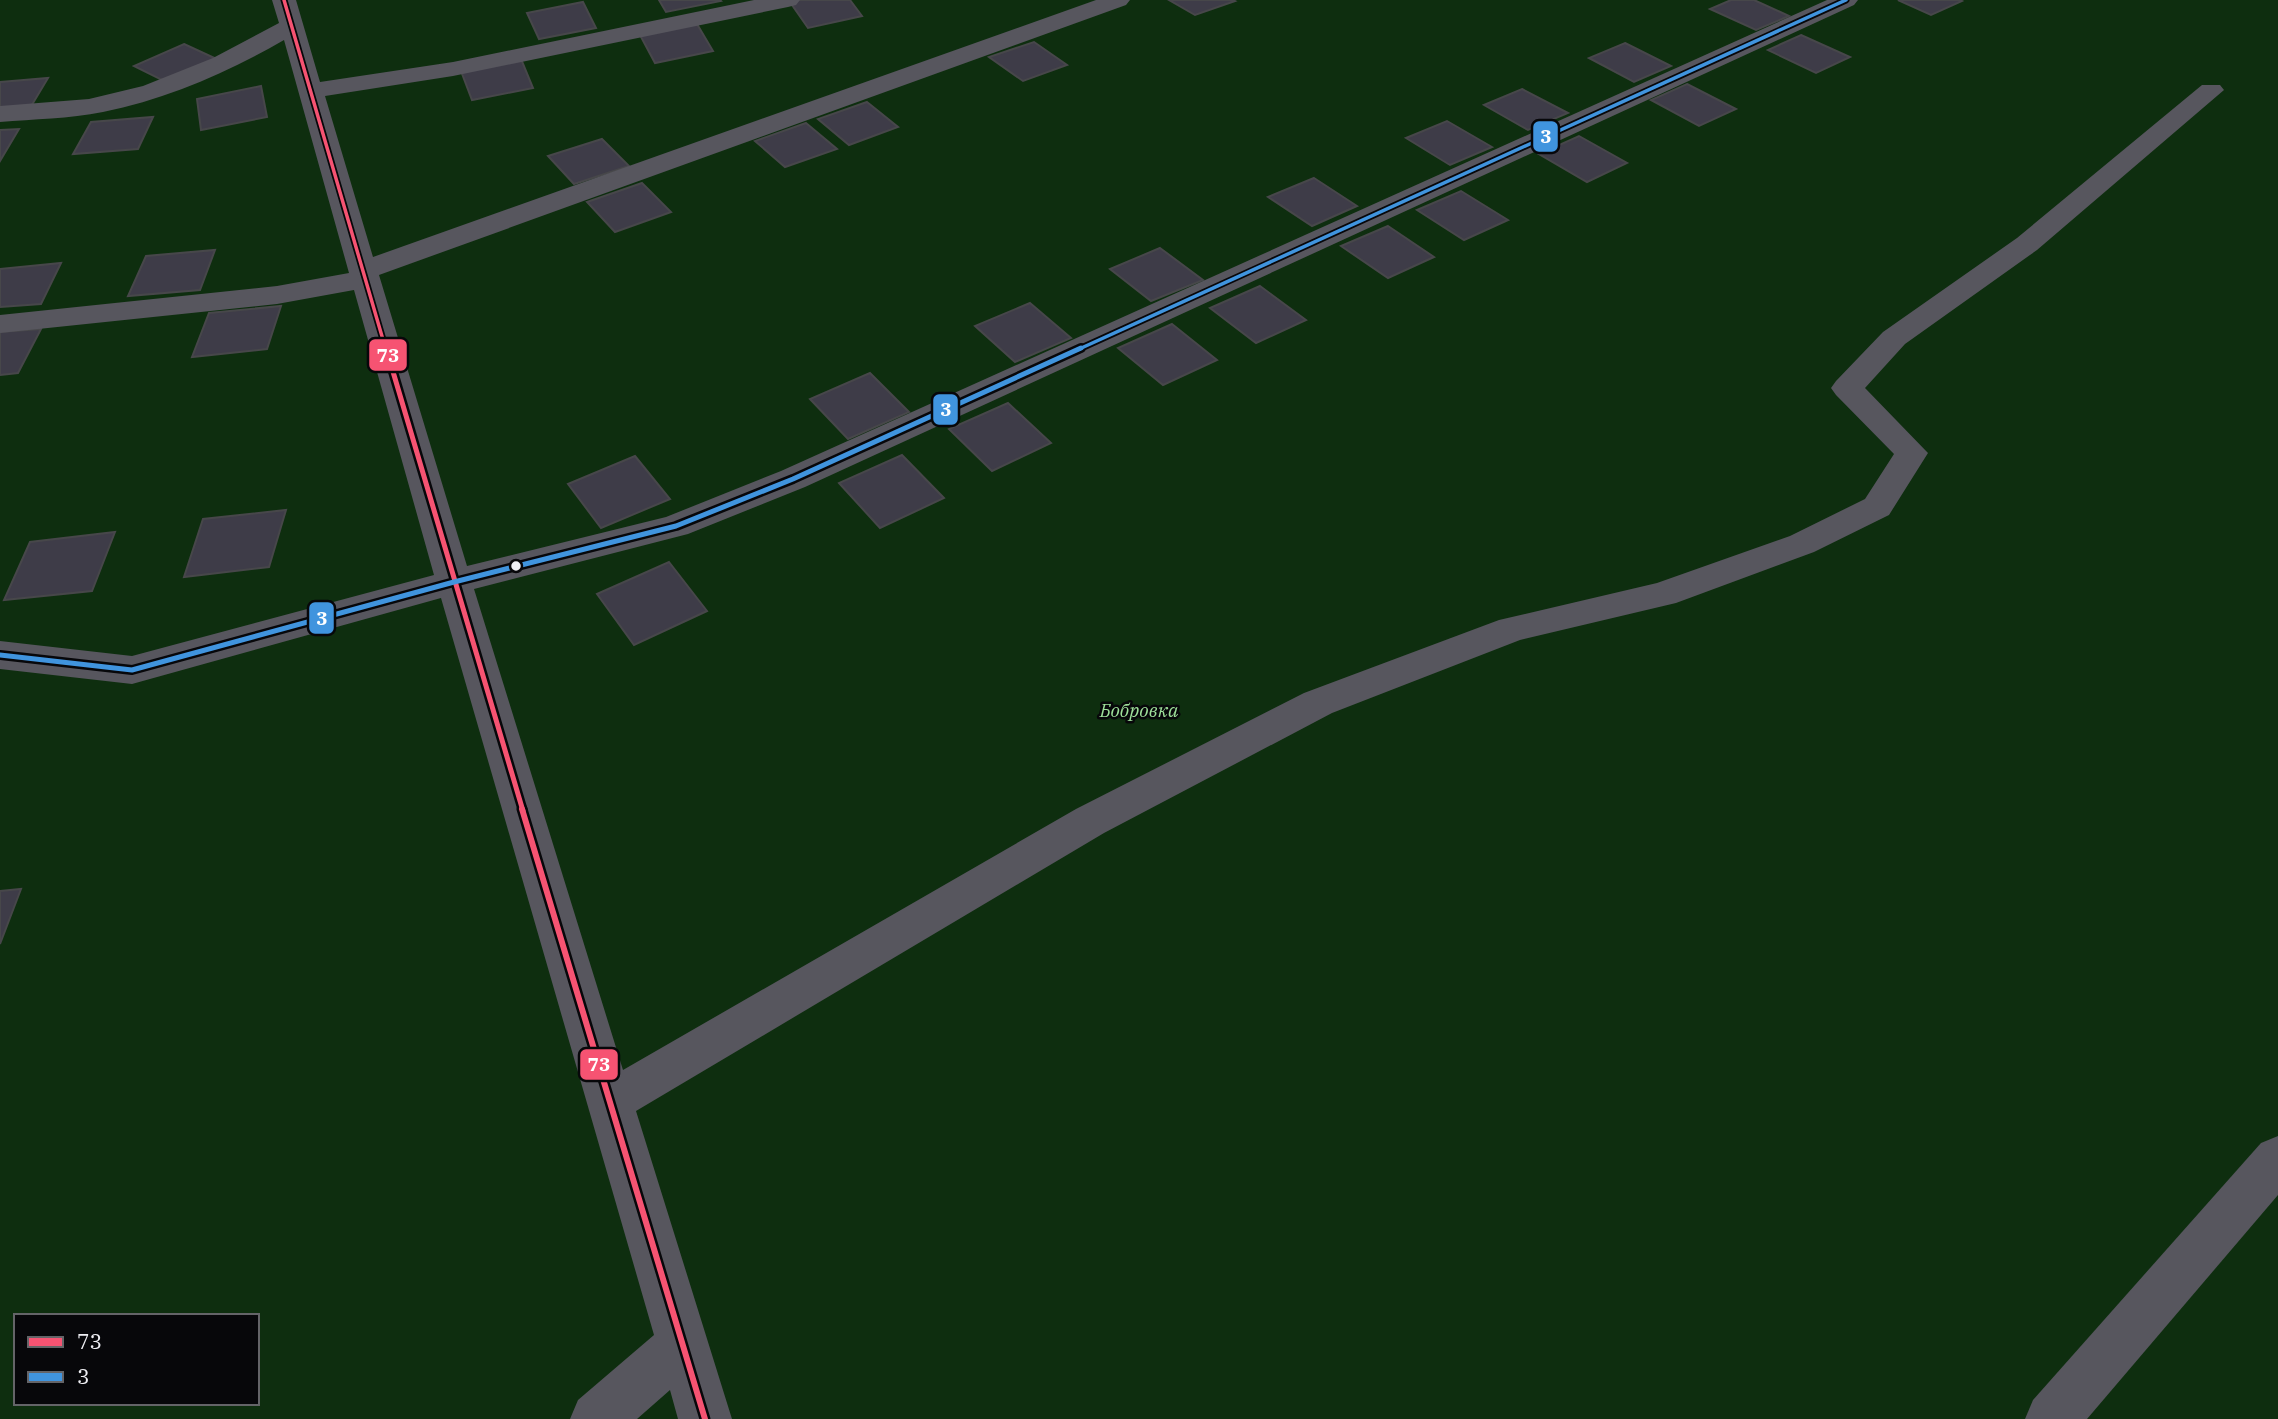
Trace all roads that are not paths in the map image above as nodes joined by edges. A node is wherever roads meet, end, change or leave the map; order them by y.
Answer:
1 (788, 0) edge
2 (1118, 0) edge
3 (1846, 0) edge
4 (287, 14) edge
5 (2211, 90) dead end
6 (308, 91) junction
7 (0, 114) edge
8 (364, 275) junction
9 (0, 324) edge
10 (454, 582) junction
11 (0, 654) edge
12 (610, 1102) junction
13 (2278, 1159) edge
14 (684, 1344) junction
15 (597, 1419) edge
16 (705, 1419) edge
17 (2052, 1419) edge

1 - 6 street
2 - 8 street
3 - 10 street
4 - 6 street
4 - 7 street
5 - 12 street
6 - 8 street
8 - 9 street
8 - 10 street
10 - 11 street
10 - 12 street
12 - 14 street
13 - 17 street
14 - 15 street
14 - 16 street

